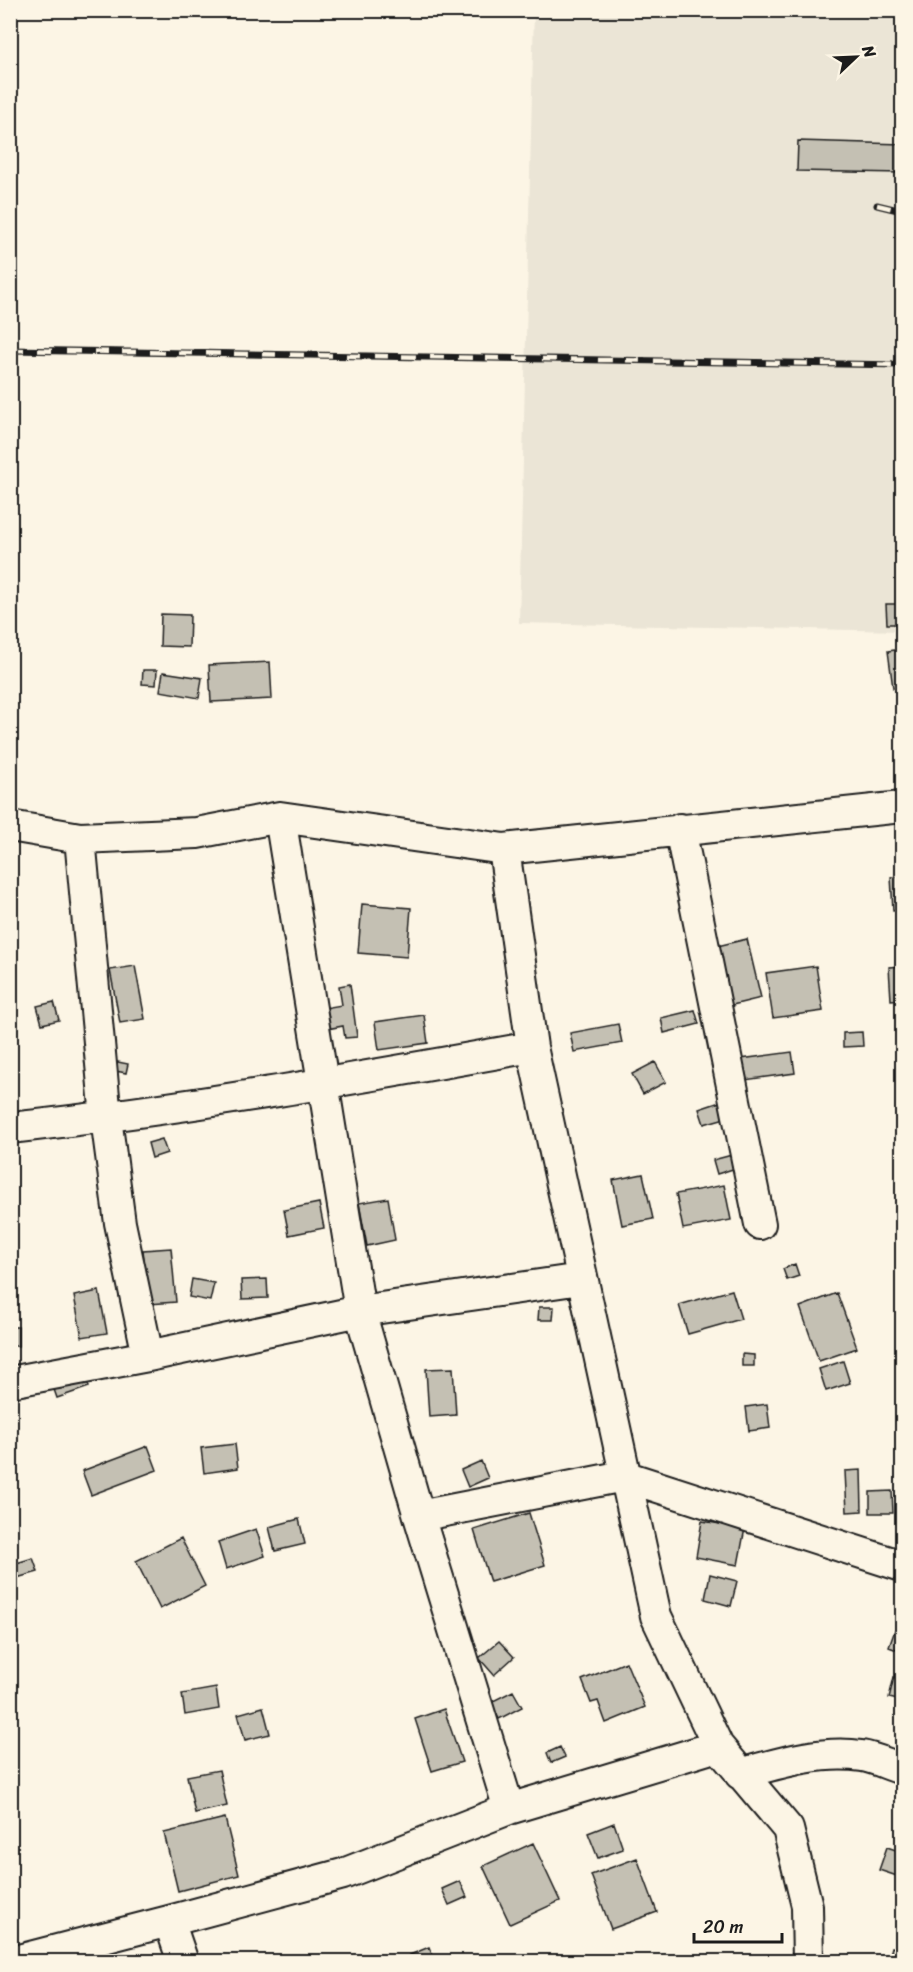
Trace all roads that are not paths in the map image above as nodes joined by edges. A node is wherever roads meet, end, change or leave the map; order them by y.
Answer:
1 (903, 807) edge
2 (280, 817) junction
3 (10, 826) edge
4 (680, 829) junction
5 (80, 838) junction
6 (504, 849) junction
7 (532, 1047) junction
8 (322, 1084) junction
9 (106, 1118) junction
10 (10, 1128) edge
11 (760, 1224) dead end
12 (581, 1279) junction
13 (360, 1311) junction
14 (148, 1356) junction
15 (10, 1382) edge
16 (624, 1476) junction
17 (419, 1516) junction
18 (903, 1566) edge
19 (718, 1746) junction
20 (903, 1769) edge
21 (740, 1774) junction
22 (509, 1809) junction
23 (168, 1921) junction
24 (11, 1962) edge
25 (183, 1962) edge
26 (808, 1962) edge

1 - 4 street
2 - 5 street
2 - 6 street
2 - 8 street
3 - 5 street
4 - 6 street
4 - 11 street
5 - 9 street
6 - 7 street
7 - 8 street
7 - 12 street
8 - 9 street
8 - 13 street
9 - 10 street
9 - 14 street
12 - 13 street
12 - 16 street
13 - 14 street
13 - 17 street
14 - 15 street
16 - 17 street
16 - 18 street
16 - 19 street
17 - 22 street
19 - 21 street
19 - 22 street
20 - 21 street
21 - 26 street
22 - 23 street
23 - 24 street
23 - 25 street

